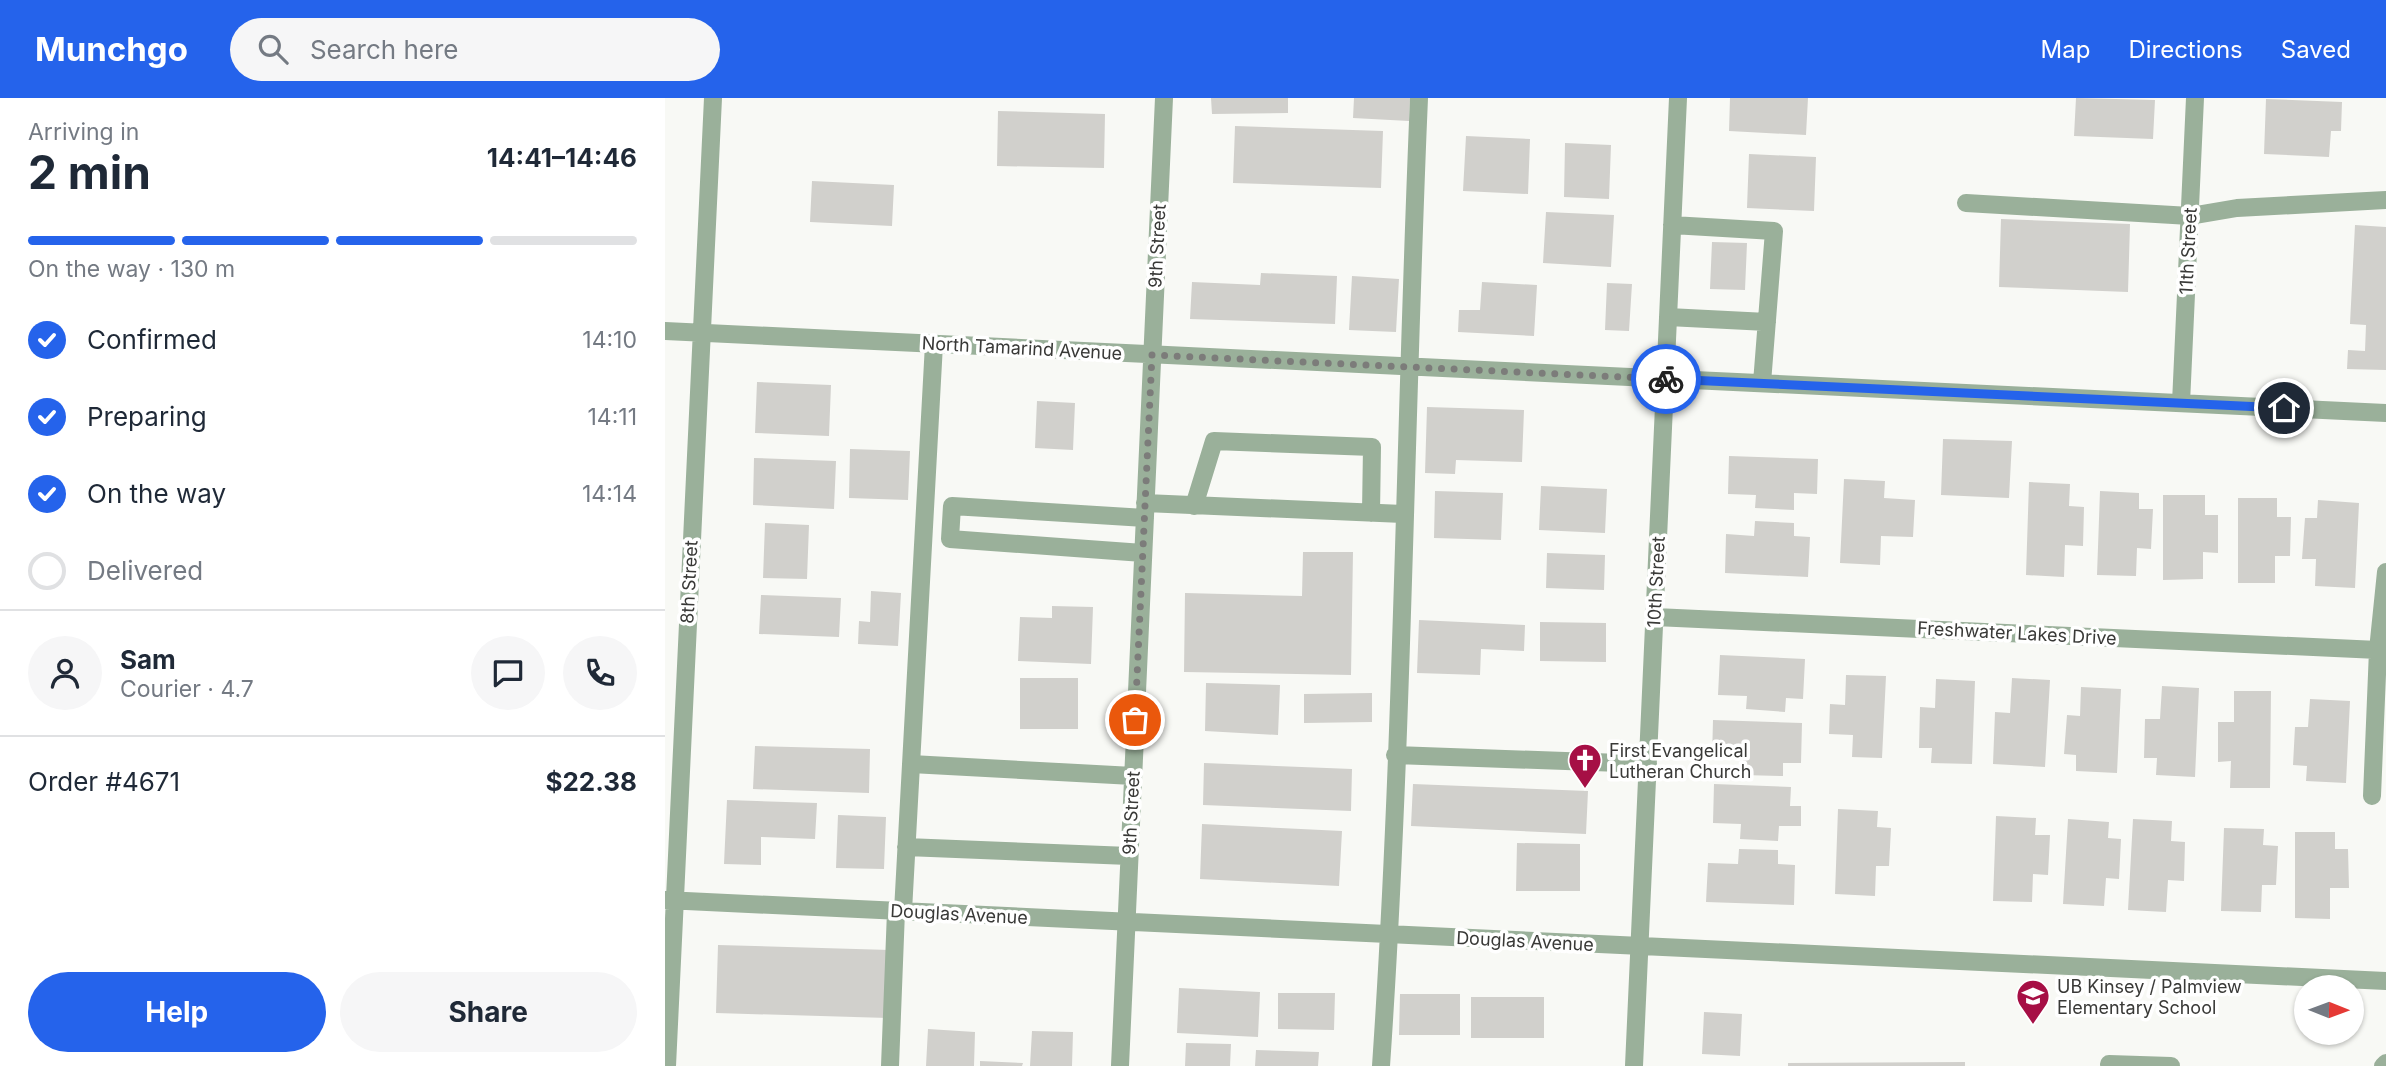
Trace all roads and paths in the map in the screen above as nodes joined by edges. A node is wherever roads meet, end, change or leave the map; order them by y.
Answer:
1 (713, 98) edge
2 (1164, 98) edge
3 (1419, 98) edge
4 (1678, 98) edge
5 (2195, 98) edge
6 (2386, 200) edge
7 (1966, 203) dead end
8 (2190, 216) junction
9 (1672, 225) junction
10 (1668, 317) junction
11 (1767, 322) junction
12 (665, 331) edge
13 (700, 333) junction
14 (934, 344) junction
15 (1152, 355) junction
16 (1407, 367) junction
17 (1666, 379) junction
18 (1762, 383) junction
19 (2181, 403) junction
20 (2386, 413) edge
21 (1194, 506) junction
22 (1145, 511) junction
23 (1371, 513) junction
24 (1403, 514) junction
25 (1143, 553) junction
26 (2386, 572) edge
27 (1655, 617) junction
28 (2378, 650) junction
29 (1395, 755) junction
30 (911, 764) junction
31 (1648, 764) junction
32 (1133, 776) junction
33 (2372, 796) dead end
34 (906, 847) junction
35 (1129, 856) junction
36 (670, 900) edge
37 (899, 911) junction
38 (1126, 922) junction
39 (1390, 934) junction
40 (1640, 946) junction
41 (2386, 981) edge
42 (2109, 1064) dead end
43 (667, 1066) edge
44 (890, 1066) edge
45 (1119, 1066) edge
46 (1381, 1066) edge
47 (1634, 1066) edge
48 (2171, 1066) edge

1 - 13 street, 8th Street
2 - 15 street, 9th Street
3 - 16 street
4 - 9 street, 10th Street
5 - 8 street, 11th Street
6 - 8 street
7 - 8 street
8 - 19 street, 11th Street
9 - 10 street, 10th Street
9 - 11 street
10 - 11 street
10 - 17 street, 10th Street
11 - 18 street
12 - 13 street, North Tamarind Avenue
13 - 14 street, North Tamarind Avenue
13 - 36 street, 8th Street
14 - 15 street, North Tamarind Avenue
14 - 30 street
15 - 16 street, North Tamarind Avenue
15 - 22 street, 9th Street
16 - 17 street, North Tamarind Avenue
16 - 24 street
17 - 18 street, North Tamarind Avenue
17 - 27 street, 10th Street
18 - 19 street, North Tamarind Avenue
19 - 20 street, North Tamarind Avenue
21 - 22 street
21 - 23 street
21 - 23 street
22 - 25 street, 9th Street
22 - 25 street
23 - 24 street
24 - 29 street
25 - 32 street, 9th Street
26 - 28 street
27 - 28 street, Freshwater Lakes Drive
27 - 31 street, 10th Street
28 - 33 street
29 - 31 street
29 - 39 street
30 - 32 street
30 - 34 street
31 - 40 street, 10th Street
32 - 35 street, 9th Street
34 - 35 street
34 - 37 street
35 - 38 street, 9th Street
36 - 37 street, Douglas Avenue
36 - 43 street, 8th Street
37 - 38 street, Douglas Avenue
37 - 44 street
38 - 39 street, Douglas Avenue
38 - 45 street, 9th Street
39 - 40 street, Douglas Avenue
39 - 46 street
40 - 41 street, Douglas Avenue
40 - 47 street, 10th Street
42 - 48 street

